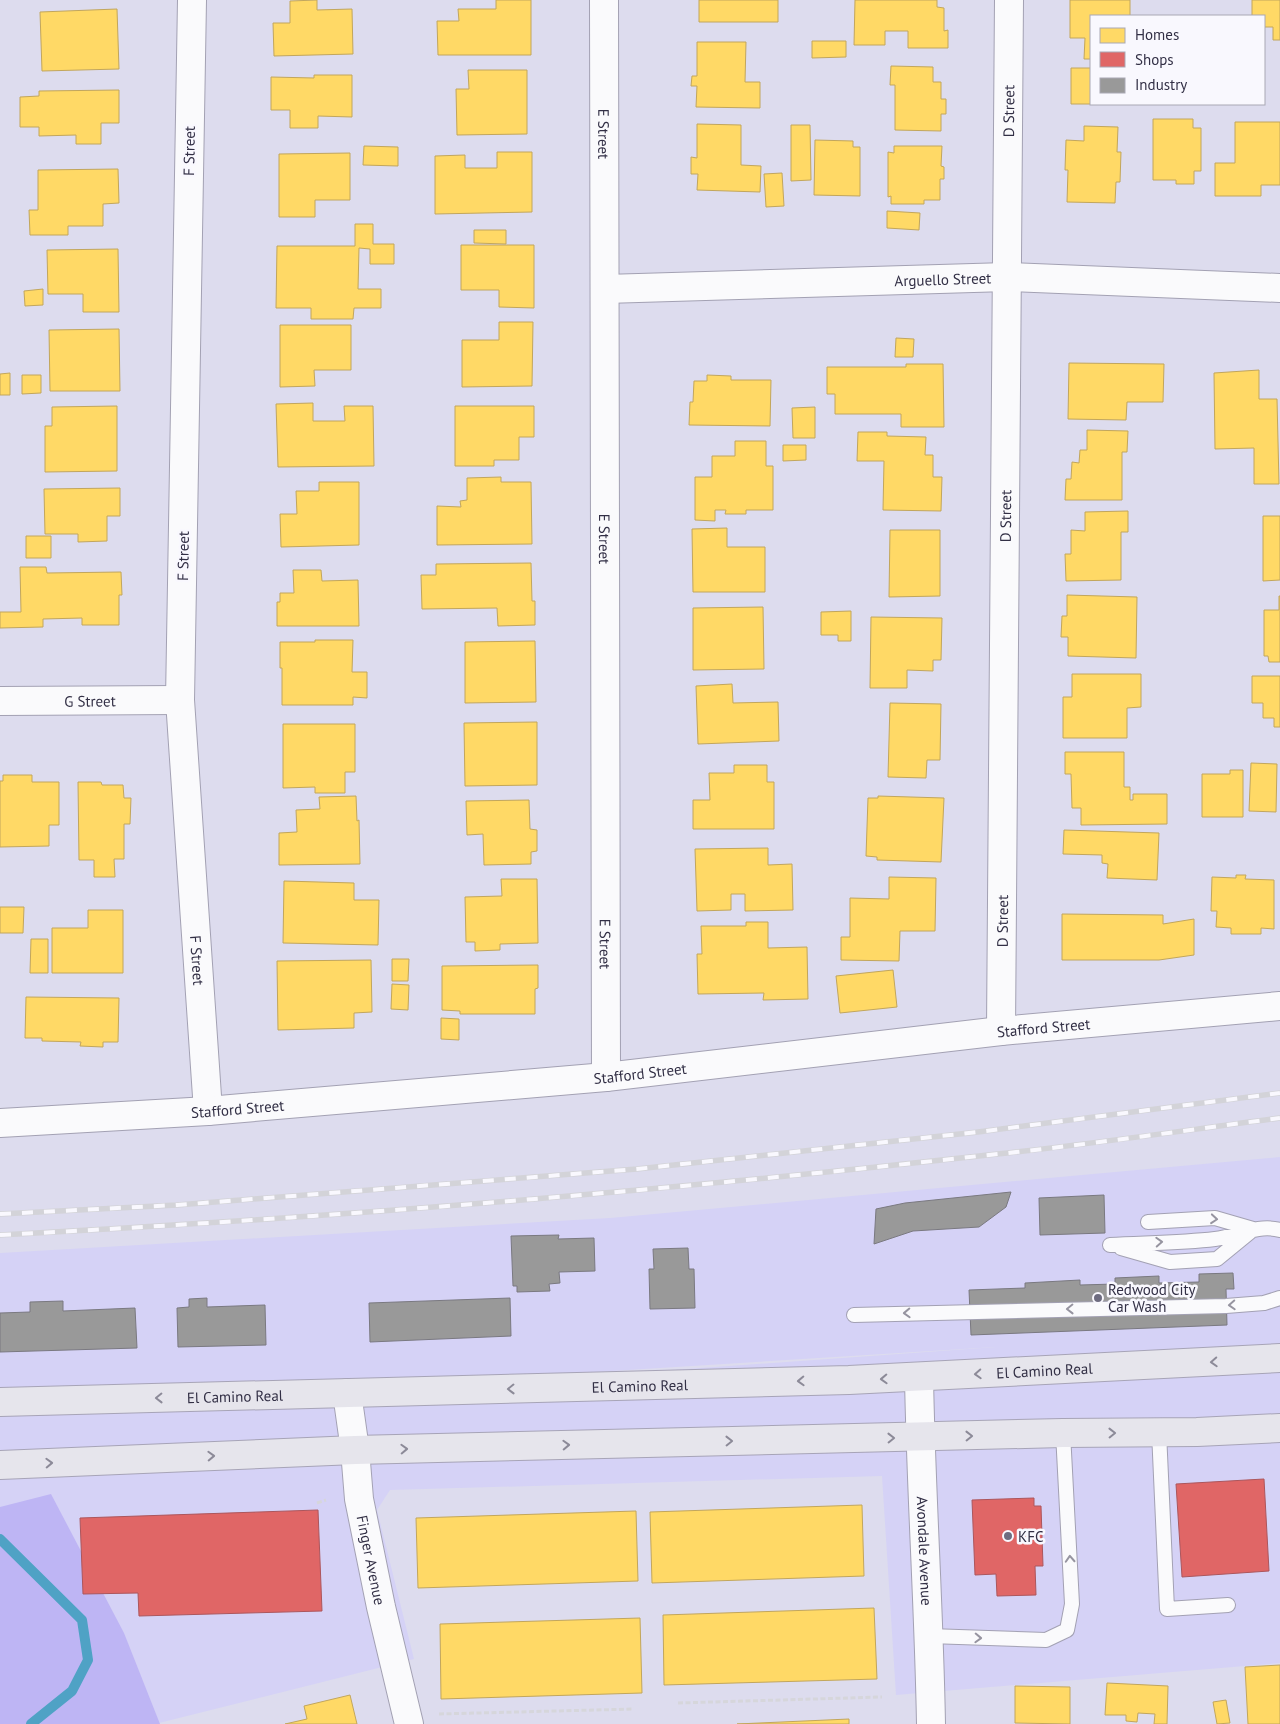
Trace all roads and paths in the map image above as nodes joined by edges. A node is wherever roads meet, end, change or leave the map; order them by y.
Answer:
1 (192, 0) edge
2 (604, 0) edge
3 (1009, 0) edge
4 (1007, 277) junction
5 (1280, 288) edge
6 (604, 289) junction
7 (180, 700) junction
8 (0, 701) edge
9 (1280, 1006) edge
10 (1001, 1032) junction
11 (606, 1077) junction
12 (208, 1111) junction
13 (0, 1123) edge
14 (1148, 1222) dead end
15 (1253, 1230) junction
16 (1280, 1230) edge
17 (1280, 1298) edge
18 (854, 1315) dead end
19 (1280, 1358) edge
20 (919, 1377) junction
21 (347, 1393) junction
22 (0, 1402) edge
23 (1280, 1428) edge
24 (1159, 1432) junction
25 (1063, 1433) junction
26 (920, 1437) junction
27 (355, 1450) junction
28 (0, 1465) edge
29 (326, 1500) dead end
30 (317, 1503) dead end
31 (1228, 1605) dead end
32 (929, 1636) junction
33 (882, 1697) dead end
34 (678, 1703) dead end
35 (634, 1709) dead end
36 (436, 1714) dead end
37 (409, 1724) edge
38 (931, 1724) edge

1 - 7 street, F Street
2 - 6 street, E Street
3 - 4 street, D Street
4 - 5 street, Arguello Street
4 - 6 street, Arguello Street
4 - 10 street, D Street
6 - 11 street, E Street
7 - 8 street, G Street
7 - 12 street, F Street
9 - 10 street, Stafford Street
10 - 11 street, Stafford Street
11 - 12 street, Stafford Street
12 - 13 street, Stafford Street
14 -> 15 lane
15 -> 15 lane
15 - 16 lane
17 -> 18 lane
19 -> 20 main road, El Camino Real
20 -> 21 main road, El Camino Real
20 - 26 street, Avondale Avenue
21 -> 22 main road, El Camino Real
21 - 27 street, Finger Avenue
23 - 24 main road
25 -> 24 main road
24 - 31 lane
26 -> 25 main road
32 -> 25 lane
27 -> 26 main road
26 - 32 street, Avondale Avenue
28 -> 27 main road
27 - 37 street, Finger Avenue
29 - 30 path
32 - 38 street, Avondale Avenue
33 - 34 path
35 - 36 path

